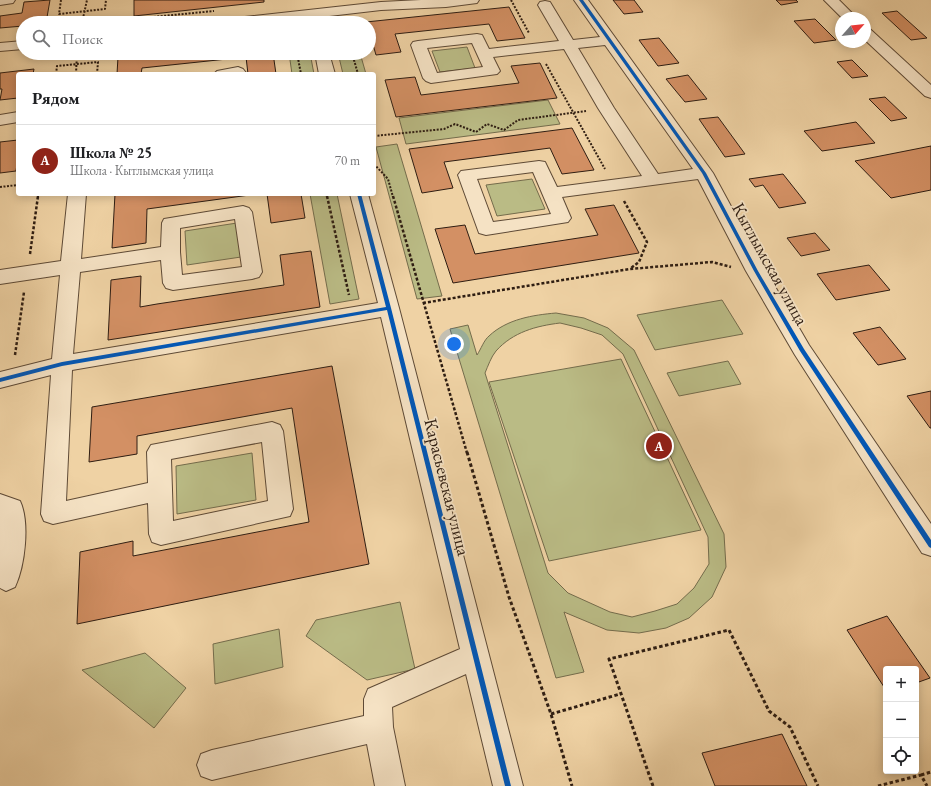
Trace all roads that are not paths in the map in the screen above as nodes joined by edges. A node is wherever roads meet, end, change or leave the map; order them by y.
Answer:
1 (8, 0) edge
2 (308, 0) edge
3 (472, 0) edge
4 (581, 0) edge
5 (831, 0) edge
6 (0, 1) edge
7 (545, 4) dead end
8 (844, 12) edge
9 (312, 16) edge
10 (329, 16) edge
11 (871, 38) edge
12 (609, 40) junction
13 (569, 45) junction
14 (16, 46) edge
15 (0, 47) edge
16 (484, 54) junction
17 (324, 60) edge
18 (327, 72) edge
19 (931, 93) edge
20 (16, 117) edge
21 (0, 120) edge
22 (704, 173) junction
23 (653, 180) junction
24 (551, 193) junction
25 (77, 196) edge
26 (360, 196) edge
27 (170, 252) junction
28 (70, 267) junction
29 (0, 277) edge
30 (389, 308) junction
31 (62, 364) junction
32 (0, 380) edge
33 (160, 490) junction
34 (0, 504) edge
35 (931, 545) edge
36 (6, 579) dead end
37 (476, 656) junction
38 (378, 727) junction
39 (212, 765) dead end
40 (390, 786) edge
41 (508, 786) edge

1 - 6 street
2 - 9 street
3 - 10 street
4 - 12 street, Кытлымская улица
5 - 8 street
7 - 13 street
11 - 19 street
12 - 13 street
12 - 22 street, Кытлымская улица
13 - 16 street
13 - 23 street
14 - 15 street
16 - 16 street
17 - 18 street
20 - 21 street
22 - 23 street
22 - 35 street, Кытлымская улица
23 - 24 street
24 - 24 street
25 - 28 street
26 - 30 street, Карасьевская улица
27 - 27 street
27 - 28 street
28 - 29 street
28 - 31 street
30 - 31 street
30 - 37 street, Карасьевская улица
31 - 32 street
31 - 33 street
33 - 33 street
34 - 36 street
37 - 38 street
37 - 41 street, Карасьевская улица
38 - 39 street
38 - 40 street

